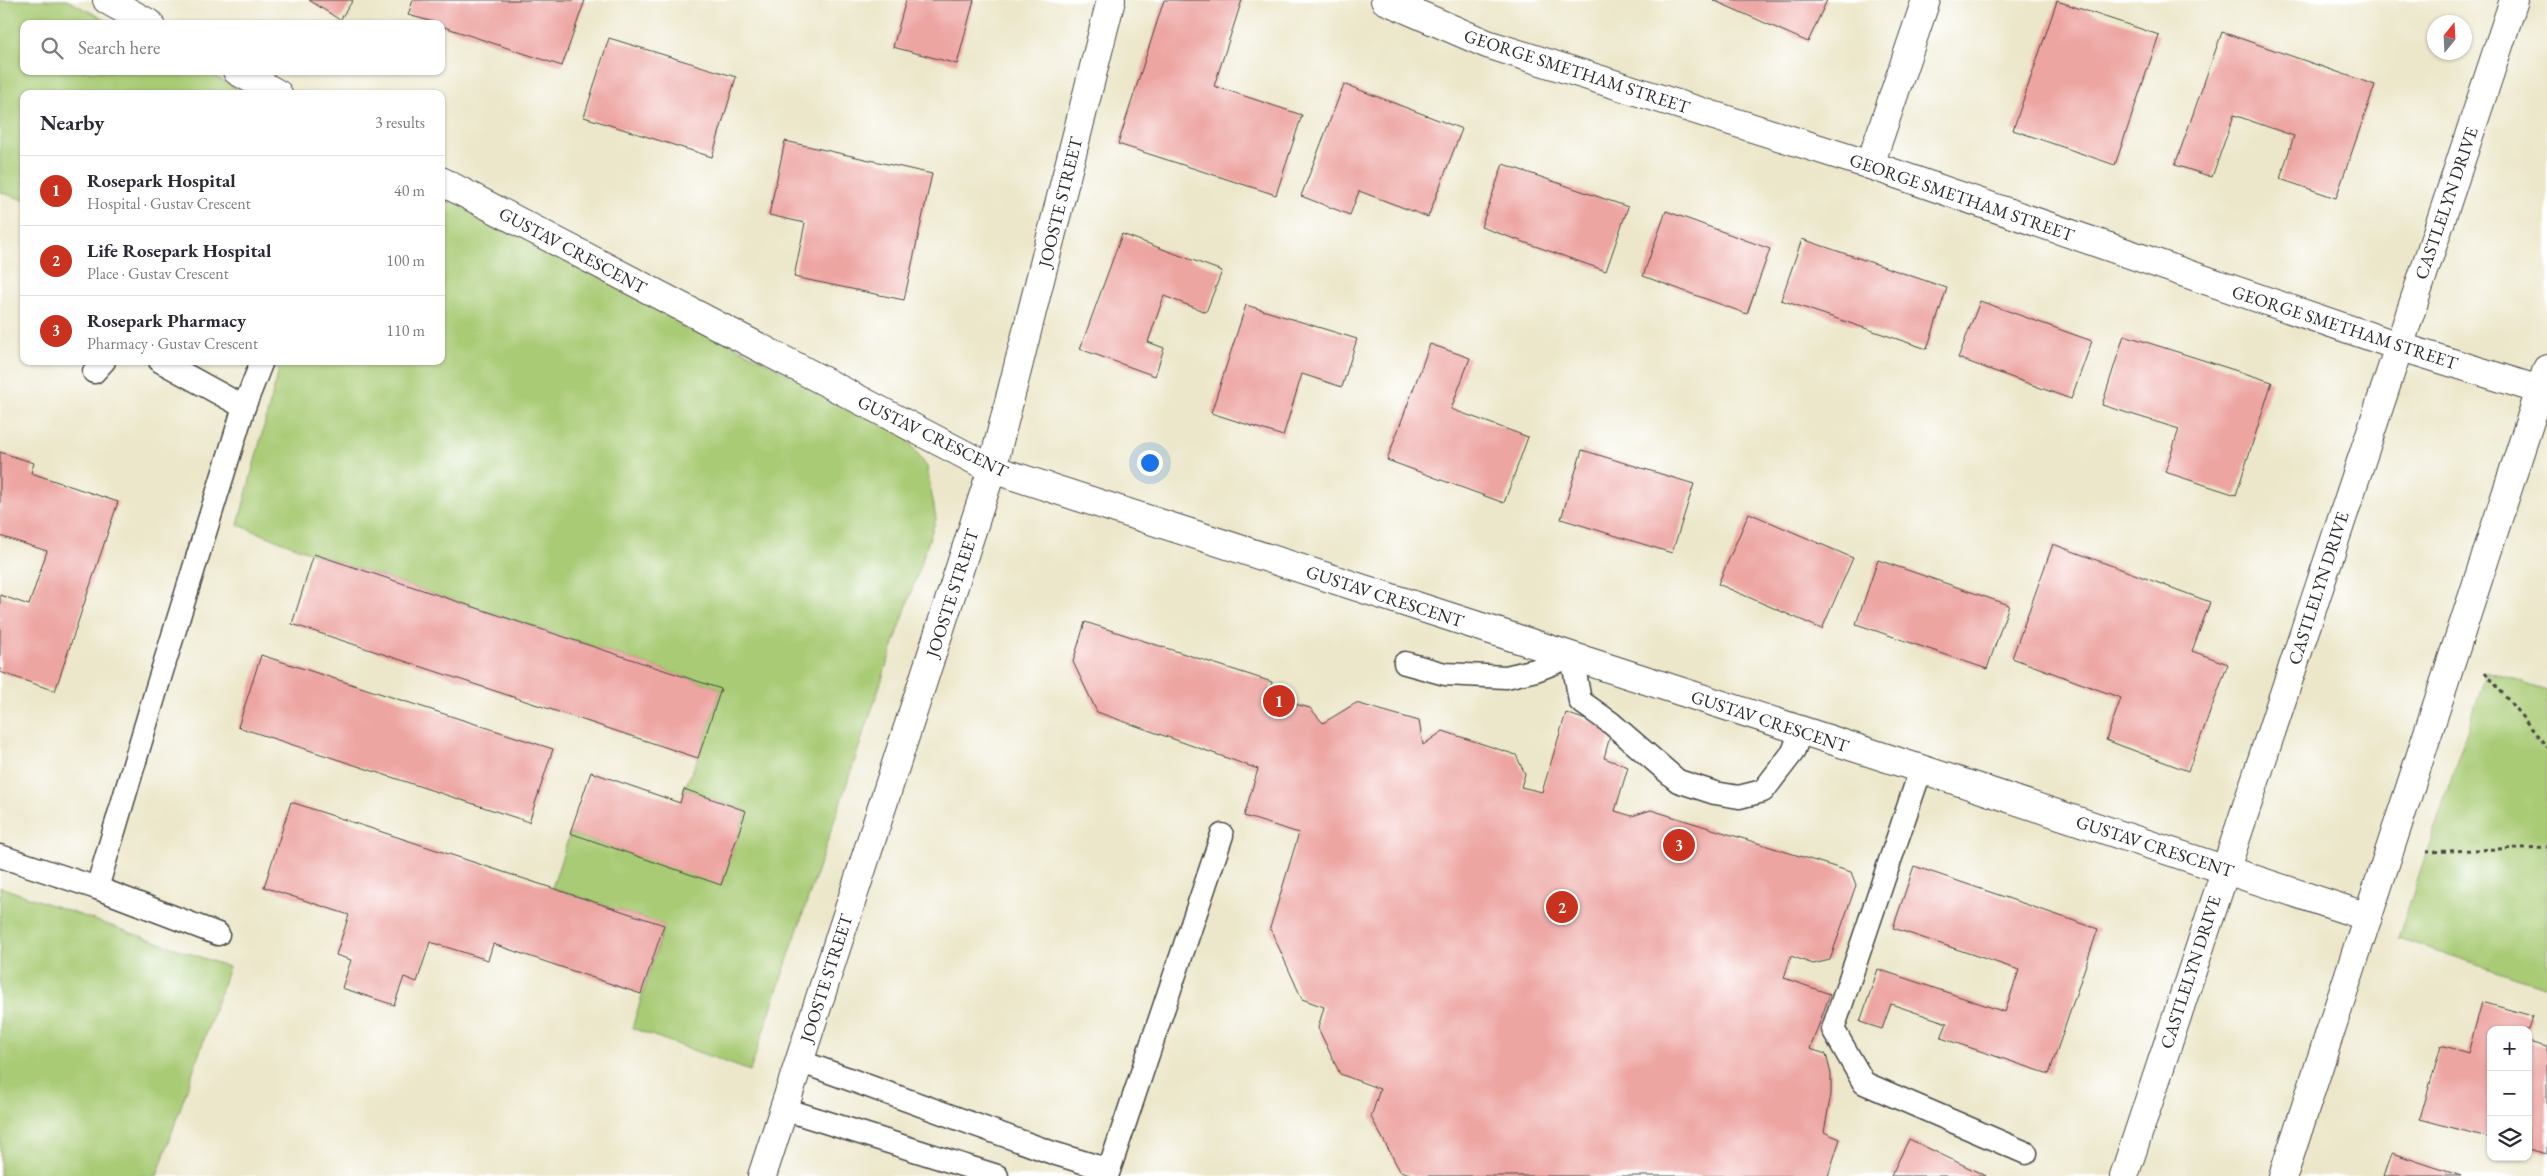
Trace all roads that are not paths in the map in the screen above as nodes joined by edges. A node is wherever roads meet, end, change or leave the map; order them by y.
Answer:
1 (107, 0) edge
2 (1111, 0) edge
3 (1385, 0) edge
4 (1926, 0) edge
5 (2514, 0) edge
6 (143, 20) edge
7 (244, 75) edge
8 (271, 90) edge
9 (1870, 165) junction
10 (445, 183) edge
11 (2398, 346) junction
12 (167, 365) edge
13 (260, 365) edge
14 (2544, 380) edge
15 (244, 407) junction
16 (992, 469) junction
17 (1572, 656) junction
18 (1405, 663) dead end
19 (1801, 731) junction
20 (1922, 769) junction
21 (1222, 834) dead end
22 (0, 856) edge
23 (2224, 869) junction
24 (97, 888) junction
25 (2368, 917) junction
26 (218, 934) dead end
27 (799, 1061) junction
28 (784, 1108) junction
29 (2026, 1153) dead end
30 (1108, 1173) edge
31 (762, 1176) edge
32 (997, 1176) edge
33 (2124, 1176) edge
34 (2283, 1176) edge

1 - 6 street
2 - 16 street, JOOSTE STREET
3 - 9 street, GEORGE SMETHAM STREET
4 - 9 street
5 - 11 street, CASTLELYN DRIVE
7 - 8 street
9 - 11 street, GEORGE SMETHAM STREET
10 - 16 street, GUSTAV CRESCENT
11 - 14 street, GEORGE SMETHAM STREET
11 - 23 street, CASTLELYN DRIVE
12 - 15 lane
13 - 15 lane
14 - 25 street
15 - 24 lane
16 - 17 street, GUSTAV CRESCENT
16 - 27 street, JOOSTE STREET
17 - 18 lane
17 - 19 street, GUSTAV CRESCENT
17 - 19 lane
19 - 20 street, GUSTAV CRESCENT
20 - 23 street, GUSTAV CRESCENT
20 - 29 lane
21 - 30 lane
22 - 24 lane
23 - 25 street, GUSTAV CRESCENT
23 - 33 street, CASTLELYN DRIVE
24 - 26 lane
25 - 34 street
27 - 28 street, JOOSTE STREET
27 - 30 lane
28 - 31 street, JOOSTE STREET
28 - 32 lane

